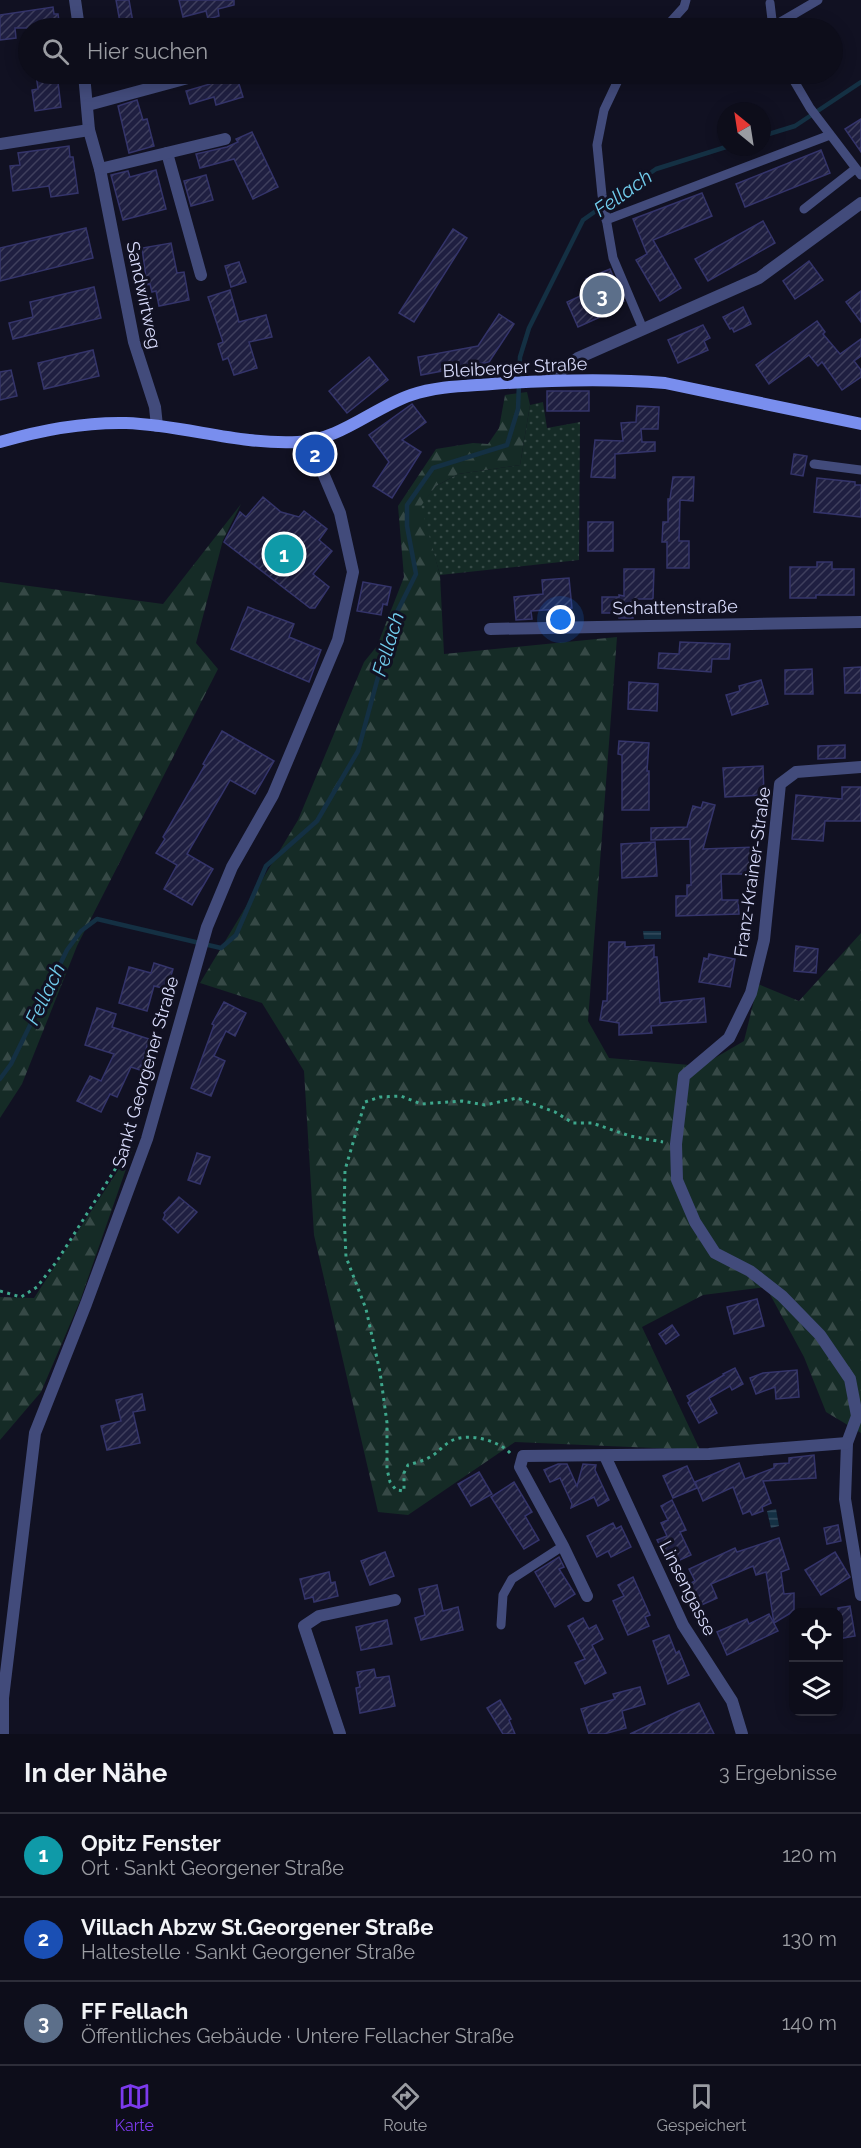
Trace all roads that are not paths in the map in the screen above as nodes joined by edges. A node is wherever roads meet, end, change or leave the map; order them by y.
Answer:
1 (75, 0) edge
2 (686, 0) edge
3 (818, 0) edge
4 (770, 3) dead end
5 (78, 18) edge
6 (674, 18) edge
7 (771, 18) edge
8 (788, 18) edge
9 (85, 84) edge
10 (166, 84) edge
11 (616, 84) edge
12 (796, 84) edge
13 (88, 105) junction
14 (89, 129) junction
15 (830, 135) junction
16 (225, 139) dead end
17 (0, 144) edge
18 (167, 153) junction
19 (100, 169) junction
20 (858, 172) edge
21 (861, 203) edge
22 (804, 209) dead end
23 (606, 217) junction
24 (201, 275) dead end
25 (643, 329) junction
26 (541, 381) junction
27 (861, 424) edge
28 (158, 426) junction
29 (309, 440) junction
30 (0, 442) edge
31 (814, 464) dead end
32 (861, 470) edge
33 (861, 622) edge
34 (490, 629) dead end
35 (861, 767) edge
36 (847, 1443) junction
37 (605, 1456) junction
38 (563, 1546) junction
39 (861, 1595) edge
40 (587, 1596) dead end
41 (395, 1600) dead end
42 (501, 1626) dead end
43 (2, 1698) edge
44 (3, 1734) edge
45 (340, 1734) edge
46 (742, 1734) edge

1 - 5 street
2 - 6 lane
3 - 8 lane
4 - 7 lane
9 - 13 street, Sandwirtweg
10 - 13 street
11 - 23 lane
12 - 15 lane
13 - 14 street, Sandwirtweg
14 - 17 street
14 - 19 street, Sandwirtweg
15 - 20 lane
15 - 23 lane
16 - 18 street
18 - 19 street
18 - 24 street
19 - 28 street, Sandwirtweg
20 - 22 lane
21 - 25 street
23 - 25 lane
25 - 26 street
26 - 27 main road, Bleiberger Straße
26 - 29 main road, Bleiberger Straße
28 - 29 main road, Bleiberger Straße
28 - 30 main road, Bleiberger Straße
29 - 43 street, Sankt Georgener Straße
31 - 32 lane
33 - 34 street, Schattenstraße
35 - 36 street, Franz-Krainer-Straße
36 - 37 street
36 - 39 street, Franz-Krainer-Straße
37 - 38 street
37 - 46 street, Linsengasse
38 - 40 street
38 - 42 lane
41 - 45 street
43 - 44 street, Sankt Georgener Straße

